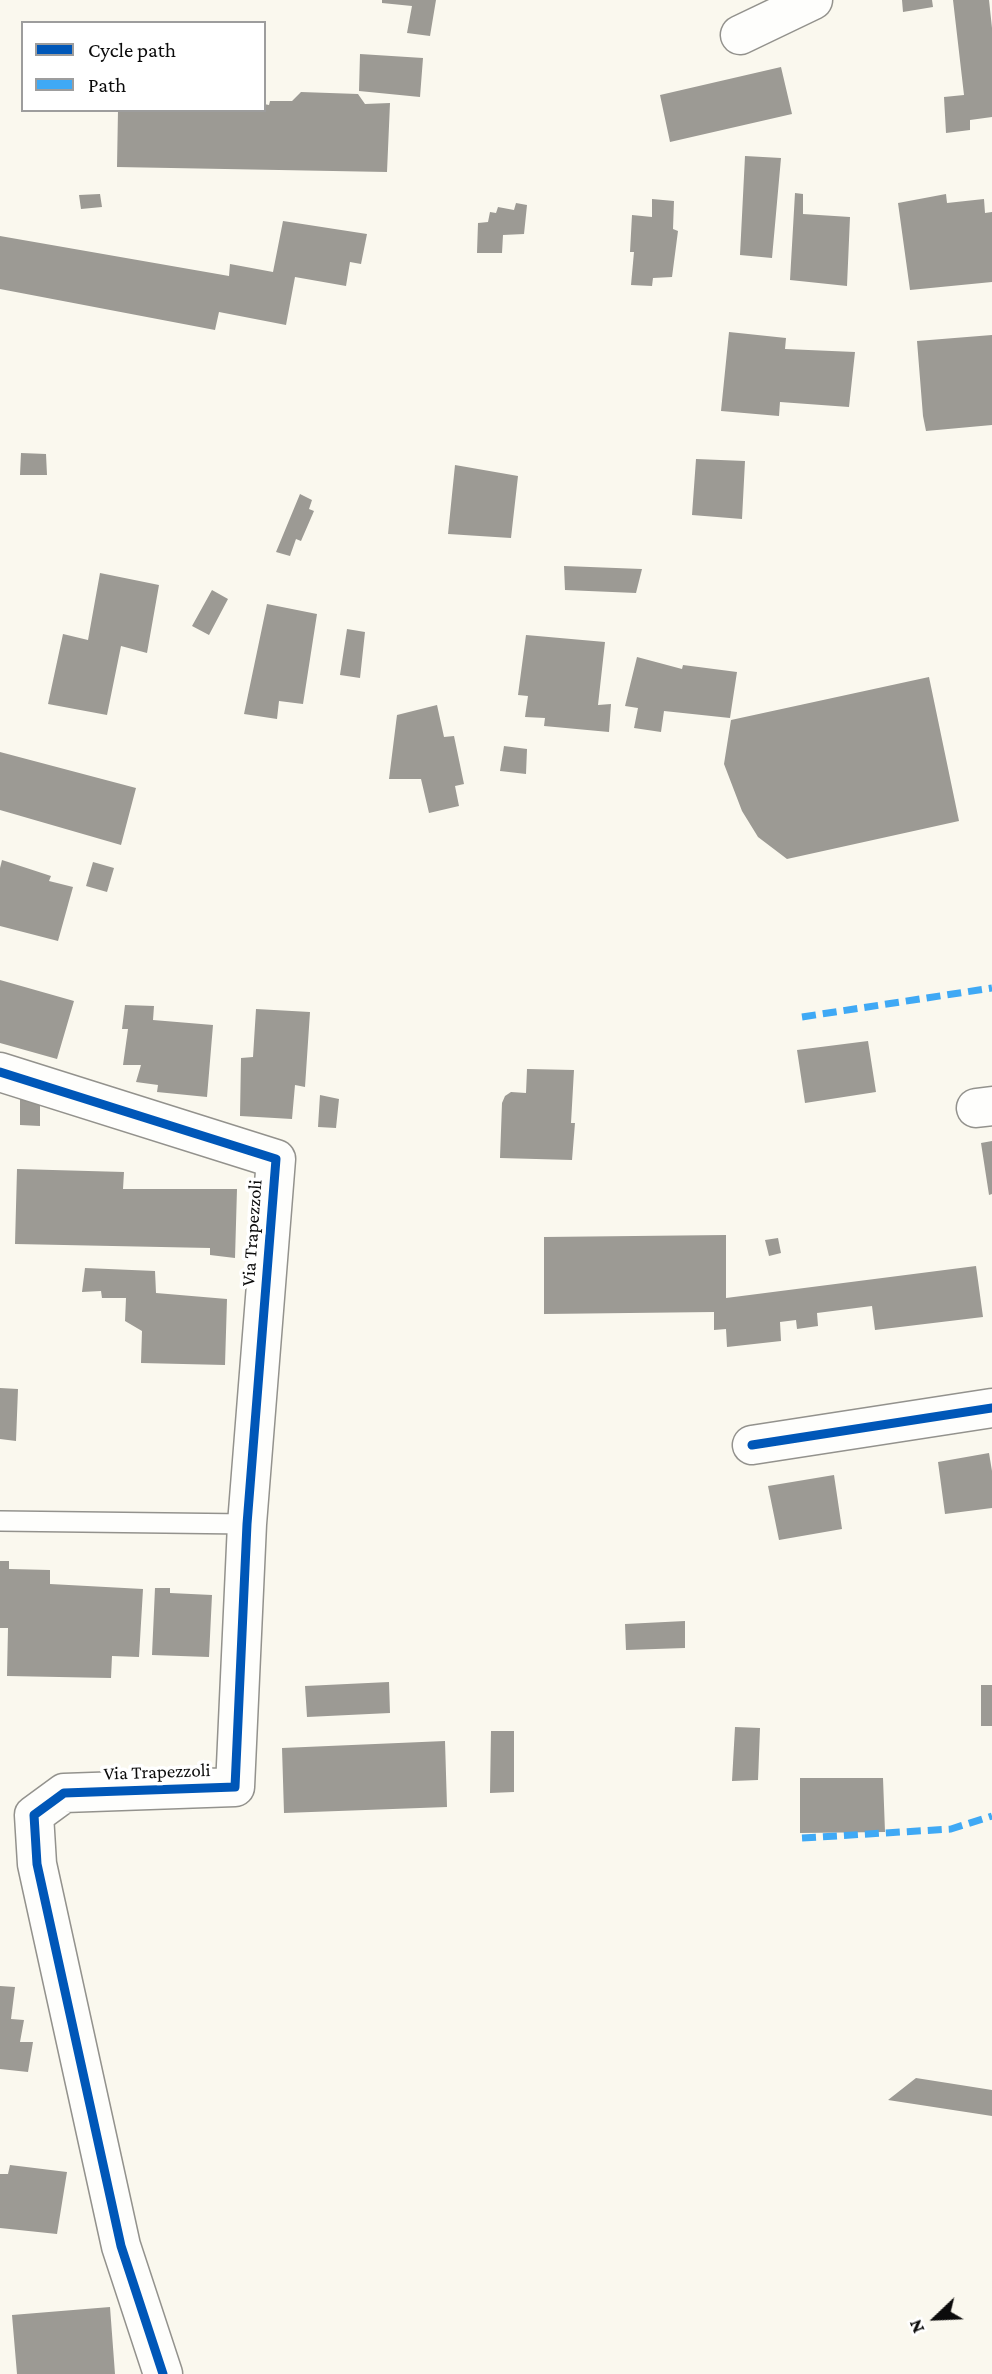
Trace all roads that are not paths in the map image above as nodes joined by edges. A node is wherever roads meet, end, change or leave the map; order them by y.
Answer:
1 (813, 0) edge
2 (740, 35) dead end
3 (0, 1072) edge
4 (992, 1408) edge
5 (752, 1445) dead end
6 (0, 1521) edge
7 (247, 1524) junction
8 (163, 2374) edge

1 - 2 street
3 - 7 street, Via Trapezzoli
4 - 5 street
6 - 7 lane
7 - 8 street, Via Trapezzoli

